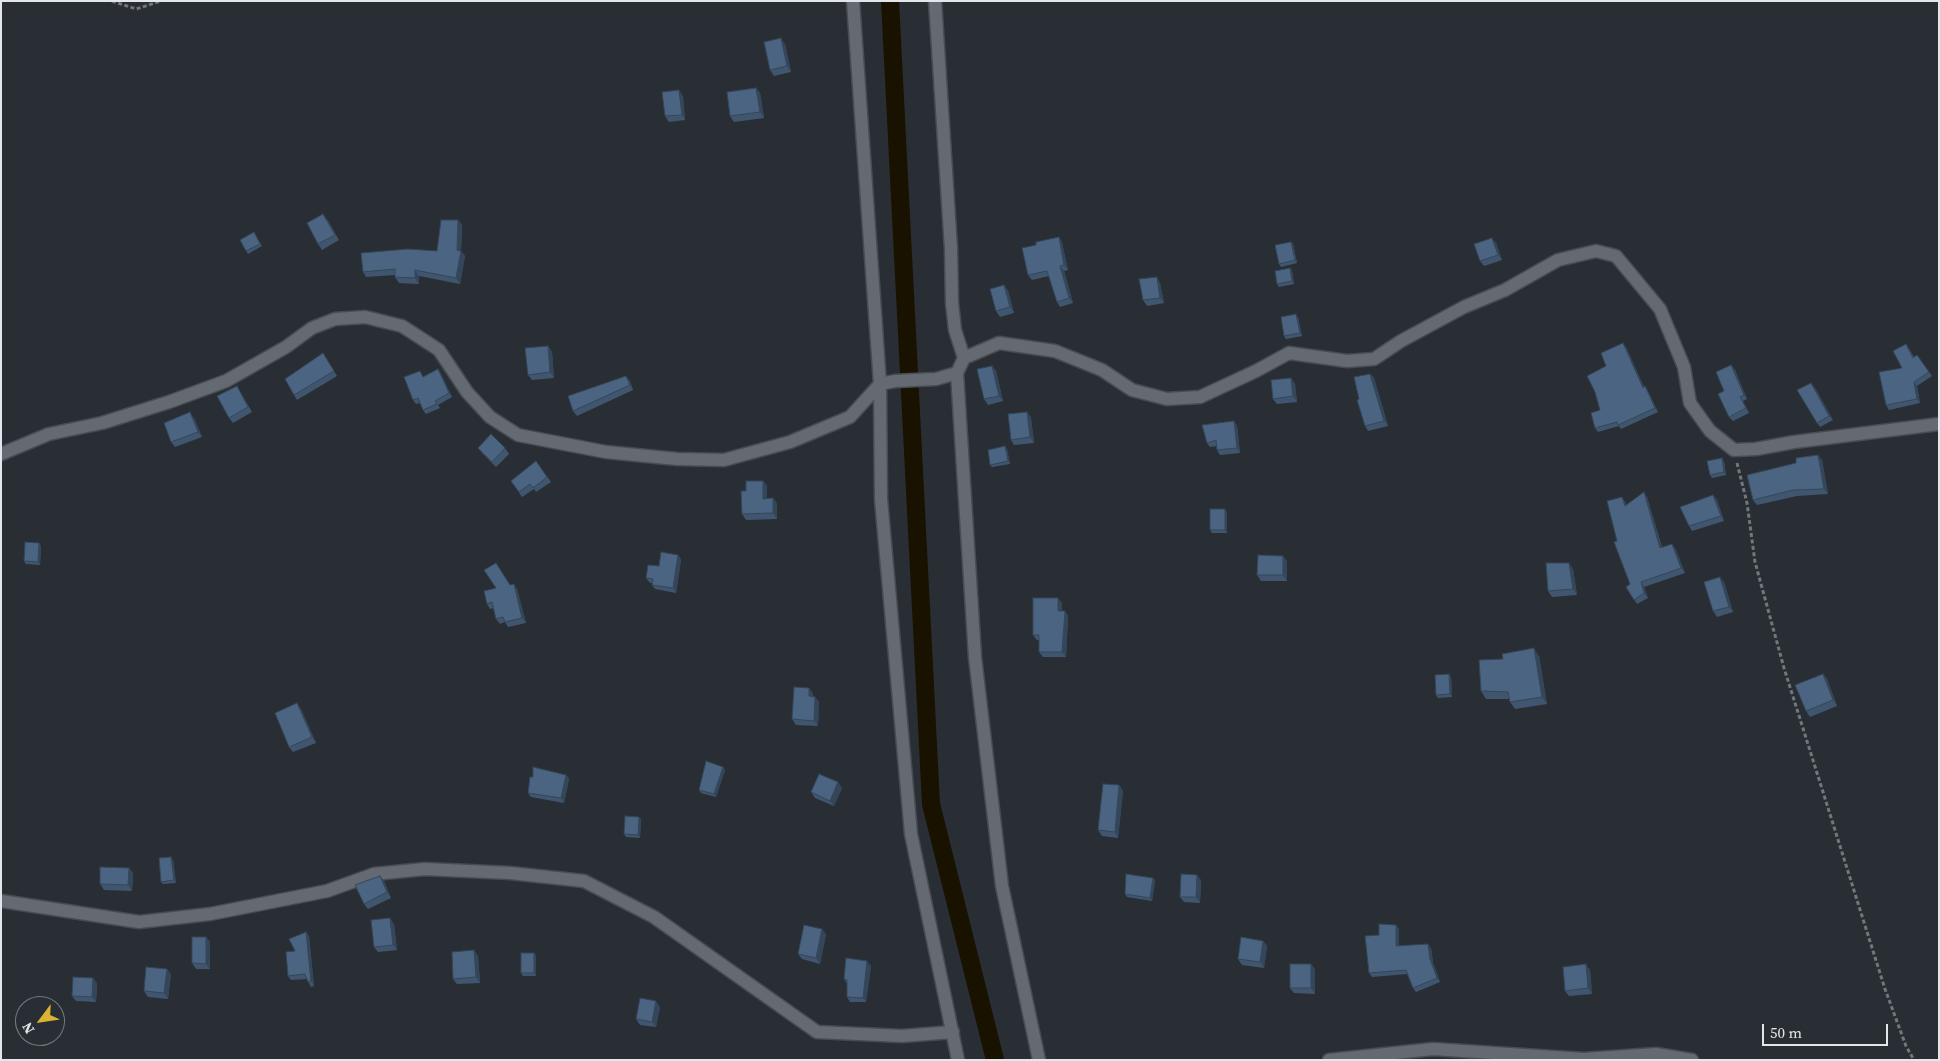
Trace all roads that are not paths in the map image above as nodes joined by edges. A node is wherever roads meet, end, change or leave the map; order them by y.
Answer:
1 (853, 1) edge
2 (936, 1) edge
3 (964, 358) junction
4 (957, 373) junction
5 (880, 384) junction
6 (1939, 424) edge
7 (1, 454) edge
8 (1, 901) edge
9 (953, 1032) junction
10 (958, 1060) edge
11 (1040, 1060) edge
12 (1329, 1060) edge
13 (1692, 1060) edge

1 - 5 street
2 - 3 street
3 - 4 street
3 - 6 street
4 - 5 street
4 - 11 street
5 - 7 street
5 - 9 street
8 - 9 street
9 - 10 street
12 - 13 street

